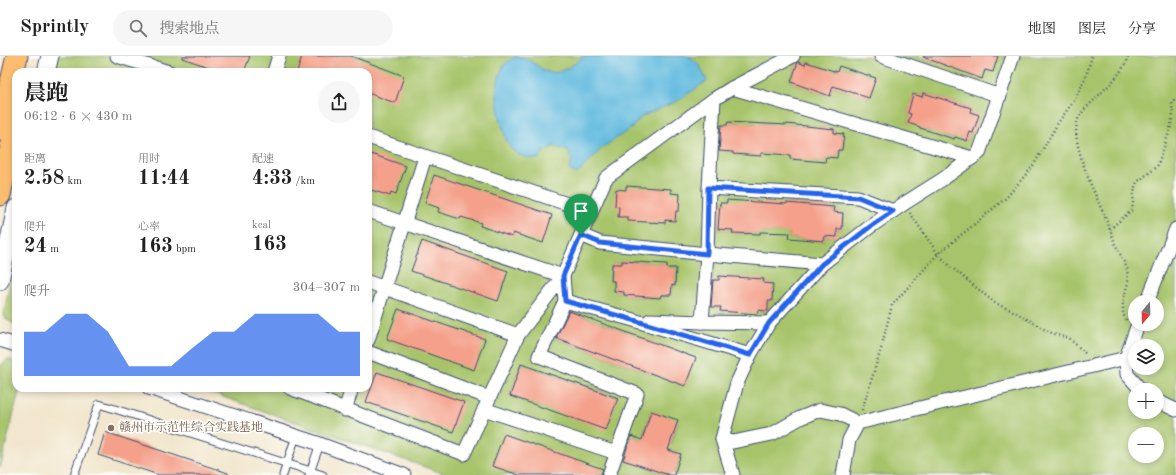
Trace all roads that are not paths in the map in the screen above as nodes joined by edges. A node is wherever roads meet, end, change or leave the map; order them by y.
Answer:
1 (17, 56) edge
2 (31, 56) edge
3 (50, 56) edge
4 (117, 56) edge
5 (279, 56) edge
6 (793, 56) edge
7 (881, 56) edge
8 (1014, 56) edge
9 (14, 68) edge
10 (29, 68) edge
11 (47, 68) edge
12 (156, 68) edge
13 (275, 68) edge
14 (12, 77) edge
15 (732, 88) junction
16 (1000, 96) junction
17 (714, 99) junction
18 (0, 129) edge
19 (372, 138) edge
20 (12, 142) edge
21 (425, 157) junction
22 (972, 158) junction
23 (708, 188) junction
24 (0, 195) edge
25 (12, 203) edge
26 (893, 211) junction
27 (372, 212) edge
28 (591, 212) junction
29 (404, 224) junction
30 (0, 225) edge
31 (12, 226) edge
32 (1176, 229) edge
33 (581, 235) junction
34 (707, 254) junction
35 (822, 264) junction
36 (563, 276) junction
37 (0, 281) edge
38 (372, 283) edge
39 (385, 288) junction
40 (1150, 295) edge
41 (565, 301) junction
42 (630, 319) junction
43 (702, 322) junction
44 (769, 323) junction
45 (372, 328) edge
46 (1136, 331) edge
47 (518, 335) junction
48 (0, 340) edge
49 (12, 344) edge
50 (372, 354) edge
51 (750, 355) junction
52 (1126, 358) junction
53 (1135, 383) edge
54 (161, 392) edge
55 (300, 392) edge
56 (351, 392) edge
57 (486, 403) junction
58 (1164, 404) edge
59 (345, 410) junction
60 (1176, 410) edge
61 (858, 423) junction
62 (296, 436) junction
63 (722, 439) junction
64 (320, 444) junction
65 (616, 453) junction
66 (287, 464) junction
67 (310, 473) edge
68 (74, 475) edge
69 (283, 475) edge
70 (323, 475) edge
71 (404, 475) edge
72 (609, 475) edge
73 (733, 475) edge
74 (843, 475) edge

1 - 9 main road
2 - 10 main road
3 - 11 street
4 - 12 street
5 - 13 street
6 - 15 street
7 - 16 street
8 - 16 street
14 - 18 main road
15 - 17 street
15 - 22 street
16 - 22 street
17 - 23 street
17 - 28 street
19 - 21 street
20 - 24 main road
21 - 28 street
21 - 29 street
22 - 26 street
23 - 26 street
23 - 34 street
25 - 30 street
26 - 35 street
27 - 29 street
28 - 33 street
29 - 36 street
29 - 39 street
31 - 37 street
32 - 40 street
33 - 34 street
33 - 36 street
34 - 35 street
34 - 43 street
35 - 44 street
36 - 41 street
36 - 47 street
38 - 39 street
39 - 45 street
39 - 47 street
41 - 42 street
41 - 65 street
42 - 43 street
42 - 51 street
43 - 44 street
44 - 51 street
46 - 52 street
47 - 57 street
48 - 49 street
50 - 57 street
51 - 63 street
52 - 53 street
52 - 61 street
54 - 62 street
55 - 59 street
56 - 59 street
57 - 59 street
57 - 65 street
58 - 60 street
61 - 63 street
61 - 74 street
62 - 64 street
62 - 66 lane
63 - 73 street
64 - 67 lane
64 - 71 street
65 - 72 street
66 - 67 lane
66 - 68 lane
66 - 69 lane
67 - 70 lane

